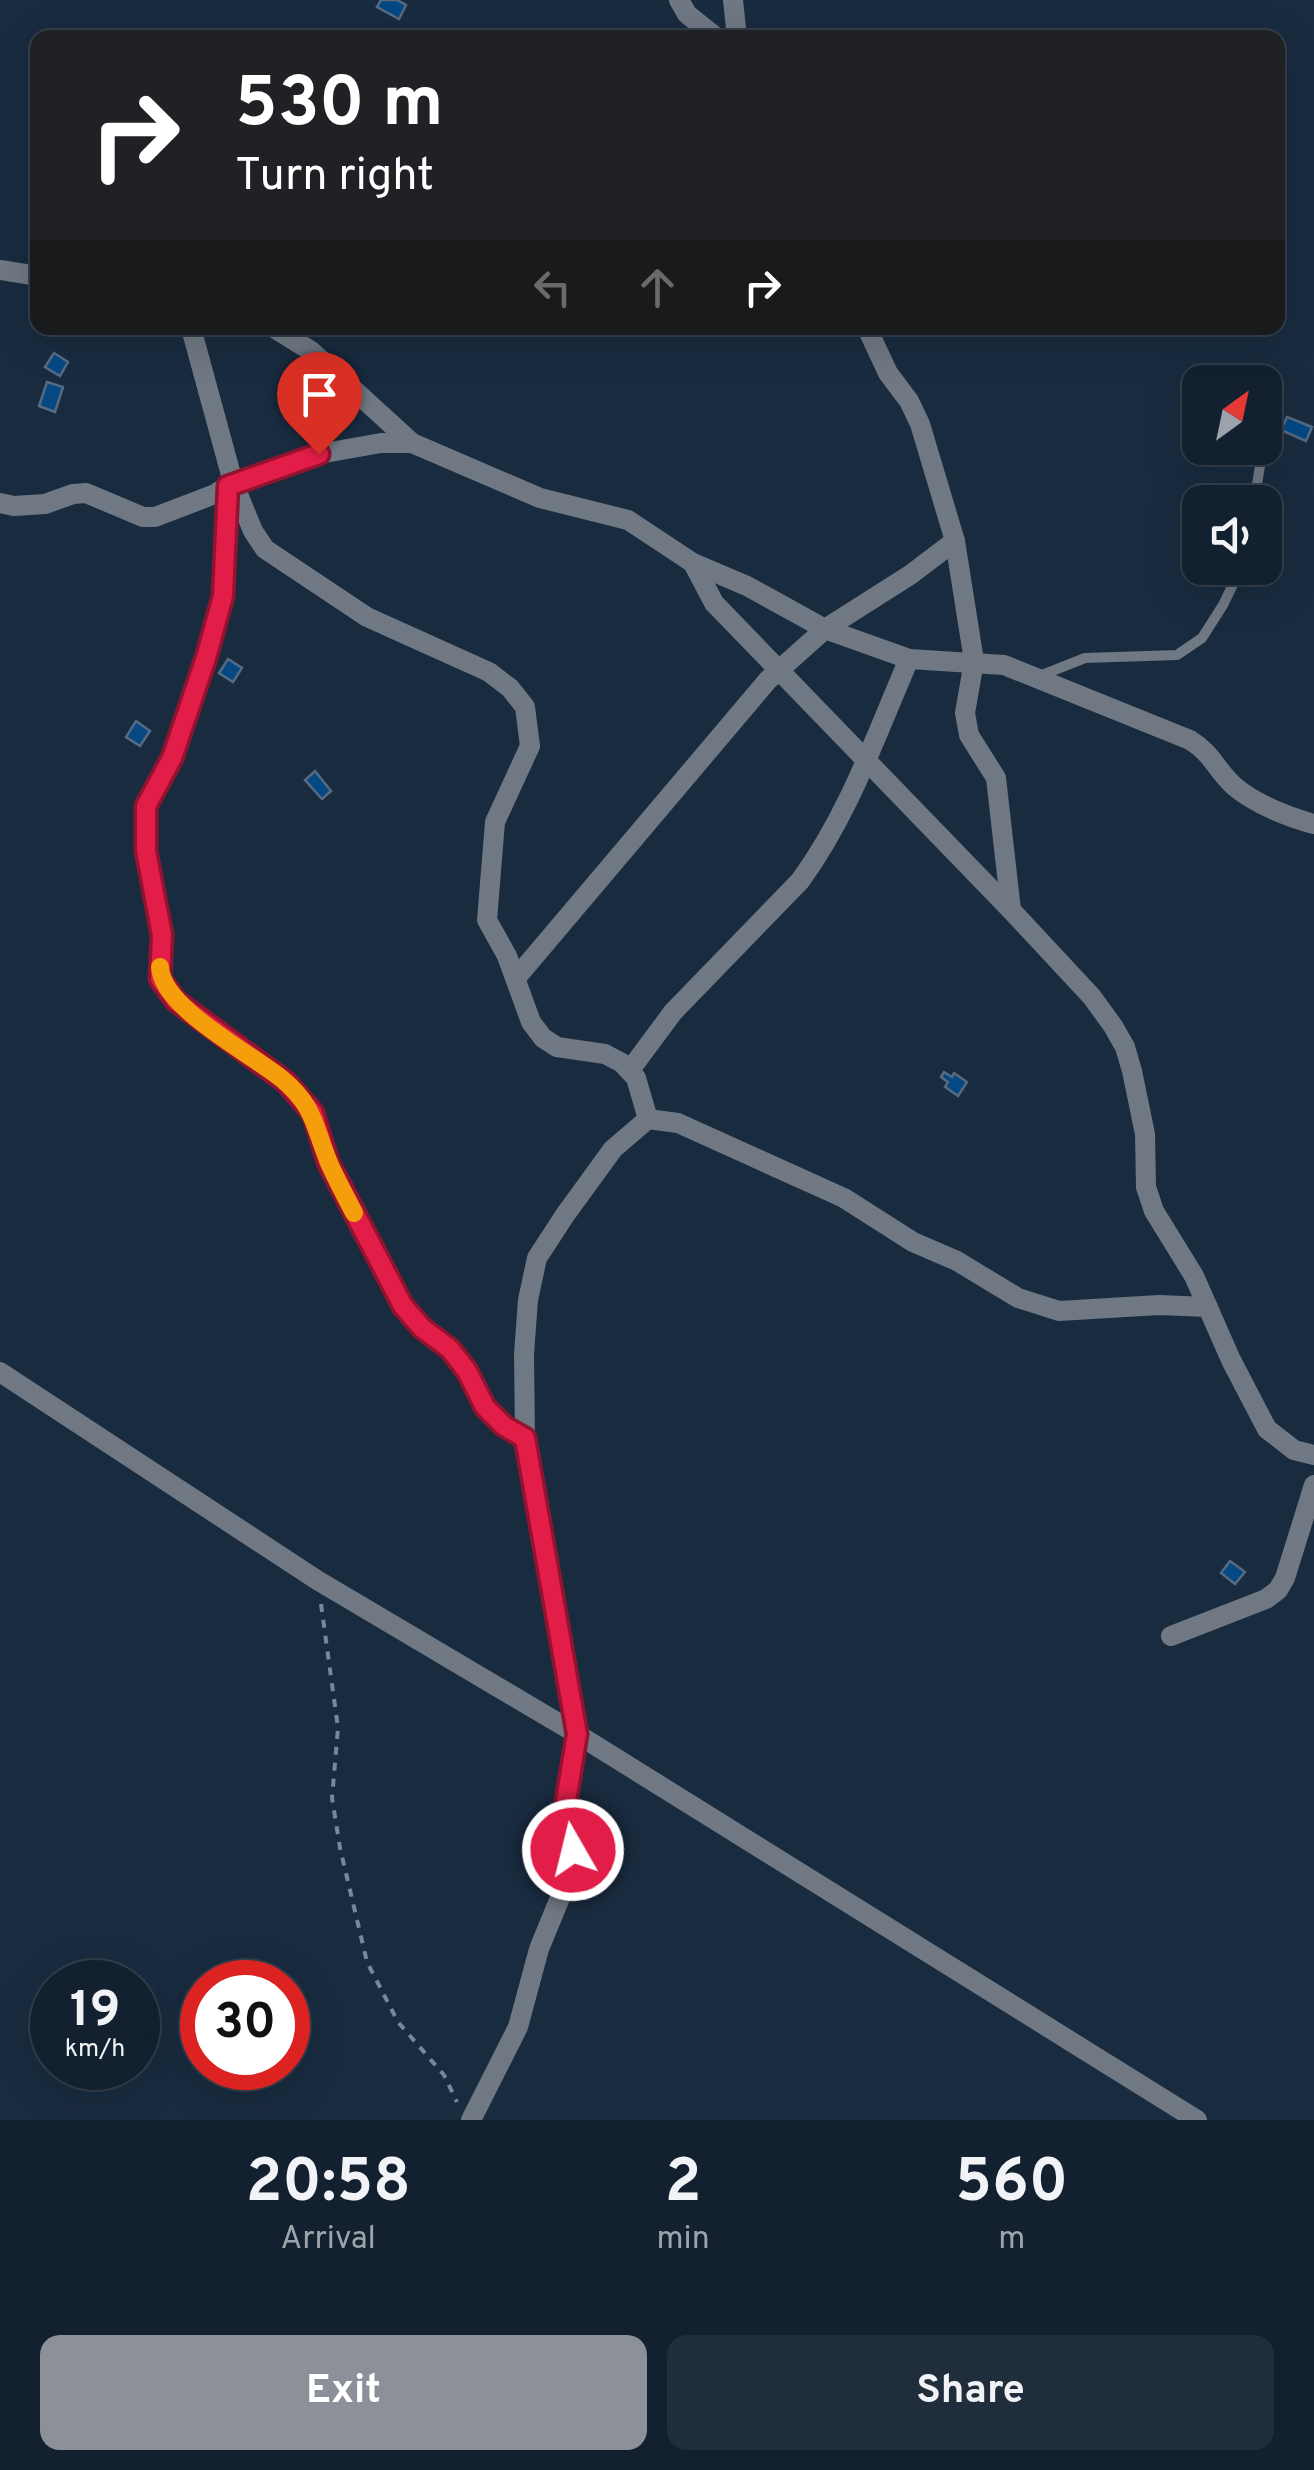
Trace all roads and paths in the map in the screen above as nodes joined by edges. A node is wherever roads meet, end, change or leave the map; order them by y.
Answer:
1 (679, 0) edge
2 (732, 0) edge
3 (707, 30) edge
4 (736, 30) edge
5 (0, 270) edge
6 (30, 275) edge
7 (194, 335) edge
8 (285, 335) edge
9 (871, 335) edge
10 (412, 444) junction
11 (230, 484) junction
12 (0, 503) edge
13 (956, 541) junction
14 (693, 562) junction
15 (1232, 585) edge
16 (825, 629) junction
17 (909, 659) junction
18 (974, 661) junction
19 (778, 670) junction
20 (1036, 678) junction
21 (867, 762) junction
22 (1314, 824) edge
23 (1012, 910) junction
24 (516, 978) junction
25 (630, 1070) junction
26 (648, 1120) junction
27 (1208, 1308) junction
28 (0, 1372) edge
29 (525, 1438) junction
30 (1314, 1455) edge
31 (1314, 1485) edge
32 (317, 1580) junction
33 (1171, 1636) dead end
34 (577, 1734) junction
35 (456, 2102) dead end
36 (471, 2120) edge
37 (1196, 2120) edge

1 - 3 street
2 - 4 street
5 - 6 street
7 - 11 street
8 - 10 street
9 - 13 street
10 - 11 street
10 - 14 street
11 - 12 street
11 - 24 street
11 - 29 street
13 - 16 street
13 - 18 street
14 - 16 street
14 - 19 street
15 - 20 lane
16 - 17 street
16 - 19 street
17 - 18 street
17 - 21 street
18 - 20 street
18 - 23 street
19 - 21 street
19 - 24 street
20 - 22 street
21 - 23 street
21 - 25 street
23 - 27 street
24 - 25 street
25 - 26 street
26 - 27 street
26 - 29 street
27 - 30 street
28 - 32 street
29 - 34 street
31 - 33 street
32 - 34 street
32 - 35 path
34 - 36 street
34 - 37 street

